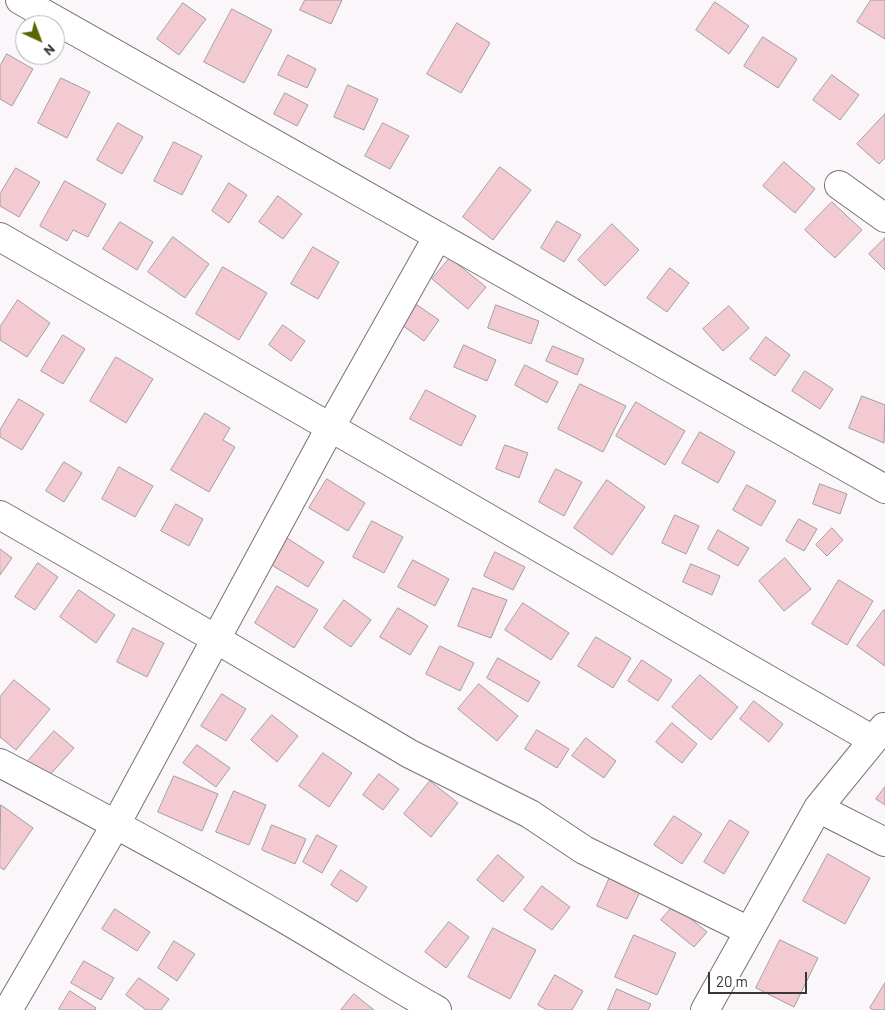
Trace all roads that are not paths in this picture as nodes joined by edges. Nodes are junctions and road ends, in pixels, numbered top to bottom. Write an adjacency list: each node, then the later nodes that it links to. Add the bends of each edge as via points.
1 (20, 0): 4 (street)
2 (839, 185): 3 (street)
3 (885, 218)
4 (438, 236): 6 (street); 7 (street)
5 (0, 238): 6 (street)
6 (330, 428): 9 (street); 10 (street)
7 (885, 489)
8 (0, 515): 9 (street)
9 (216, 639): 13 (street); 15 (street, via 410,754 530,814 584,850)
10 (879, 733): 12 (street)
11 (0, 764): 13 (street)
12 (818, 808): 14 (street); 15 (street)
13 (116, 824): 17 (street); 18 (street)
14 (885, 842)
15 (749, 931): 16 (street)
16 (709, 1009)
17 (8, 1010)
18 (437, 1010)

